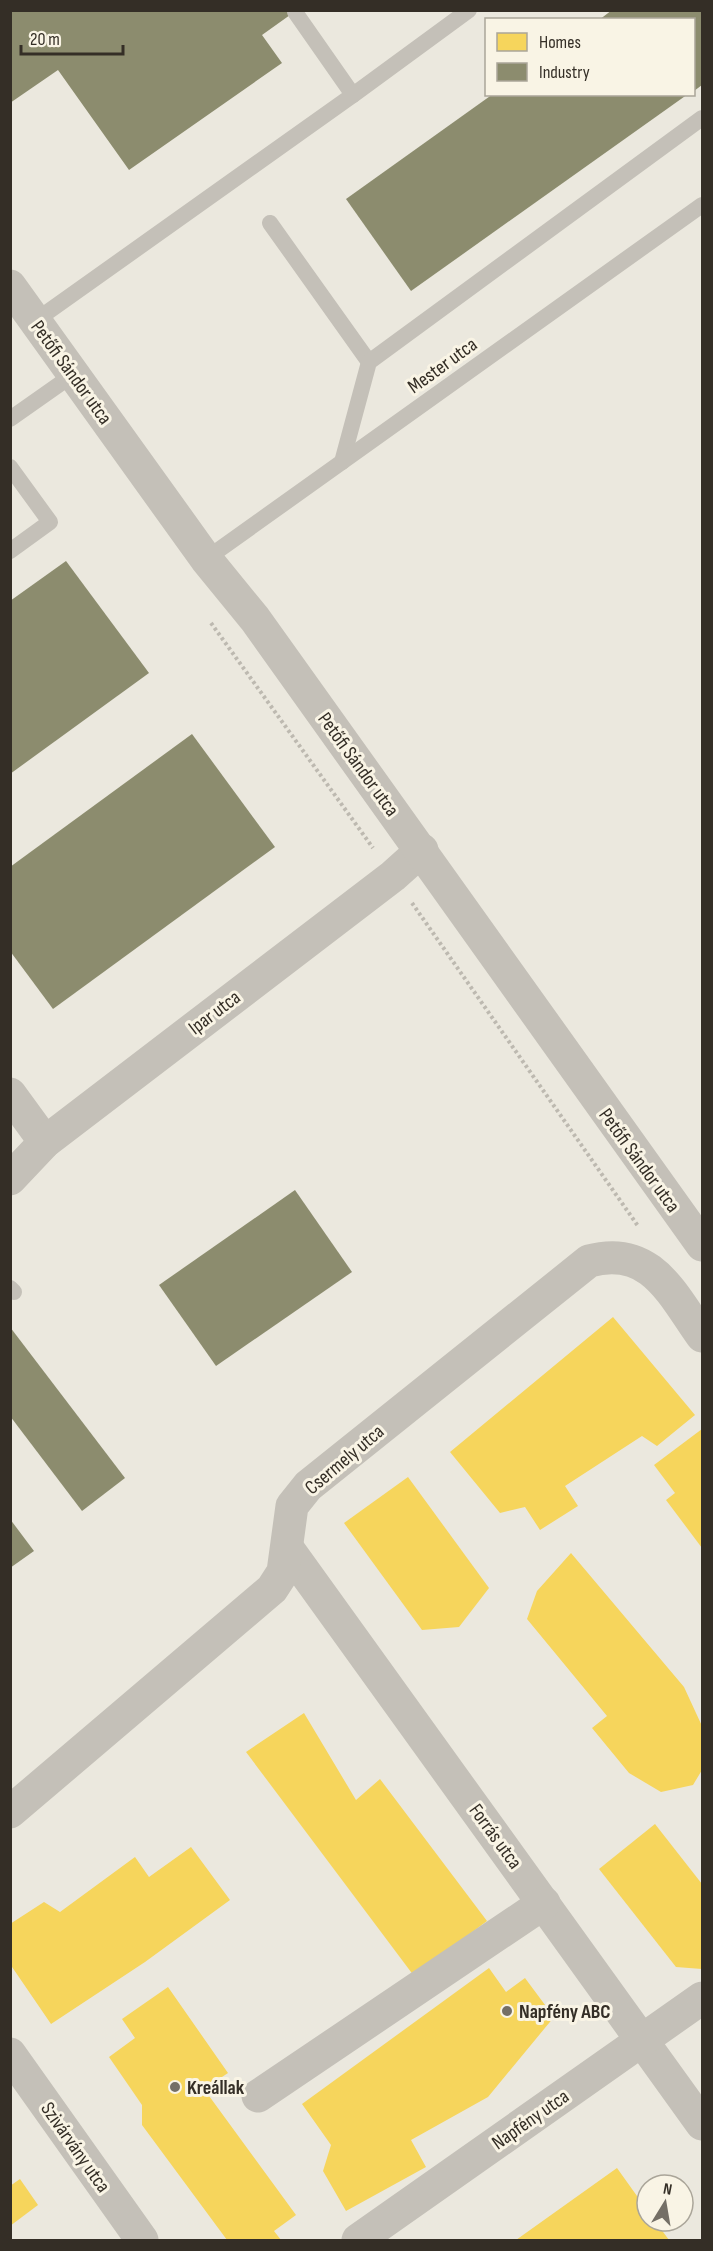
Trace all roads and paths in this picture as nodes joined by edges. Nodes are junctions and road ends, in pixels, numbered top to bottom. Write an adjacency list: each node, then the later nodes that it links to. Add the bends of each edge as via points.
1 (470, 10): 3 (lane)
2 (295, 12): 3 (lane)
3 (353, 95): 8 (lane)
4 (702, 118): 9 (lane)
5 (702, 205): 12 (lane, Mester utca)
6 (270, 223): 9 (lane)
7 (10, 286): 8 (street, Petőfi Sándor utca)
8 (35, 321): 10 (street, Petőfi Sándor utca)
9 (369, 362): 12 (lane)
10 (74, 374): 11 (lane); 15 (street, Petőfi Sándor utca)
11 (10, 419)
12 (342, 462): 15 (lane, Mester utca)
13 (10, 467): 14 (lane, via 50,522)
14 (10, 551)
15 (206, 559): 17 (street, Petőfi Sándor utca, via 255,619)
16 (208, 618): 18 (path)
17 (422, 850): 18 (street, Ipar utca); 23 (street, Petőfi Sándor utca)
18 (393, 876): 20 (street, Ipar utca); 22 (path)
19 (10, 1094): 20 (street)
20 (45, 1142): 21 (street, Ipar utca)
21 (10, 1179)
22 (640, 1230)
23 (702, 1245)
24 (702, 1336): 25 (street, Csermely utca, via 657,1273 622,1257 589,1261 308,1486 292,1506)
25 (288, 1549): 26 (street, Csermely utca, via 283,1572 272,1589); 27 (street, Forrás utca)
26 (10, 1812)
27 (544, 1903): 29 (street, Forrás utca); 31 (street)
28 (702, 1998): 29 (street, Napfény utca)
29 (642, 2040): 32 (street, Forrás utca); 34 (street, Napfény utca)
30 (10, 2054): 33 (street, Szivárvány utca)
31 (258, 2096)
32 (702, 2124)
33 (142, 2241)
34 (358, 2241)

